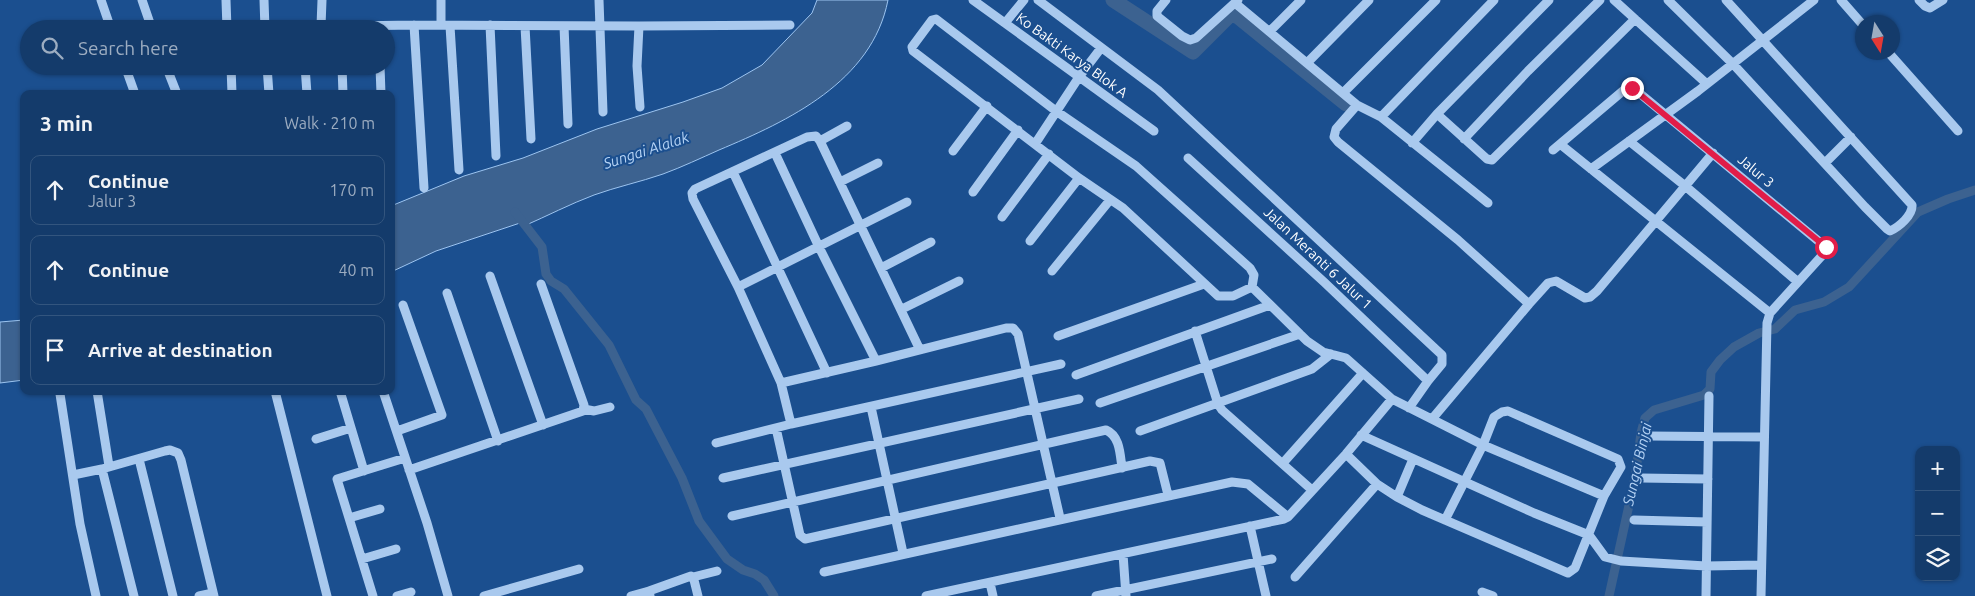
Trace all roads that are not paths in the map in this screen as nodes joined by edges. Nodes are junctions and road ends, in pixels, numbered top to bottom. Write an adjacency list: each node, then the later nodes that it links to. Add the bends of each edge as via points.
1 (101, 0): 28 (street)
2 (142, 0): 29 (street)
3 (226, 0): 30 (street)
4 (264, 0): 31 (street)
5 (322, 0): 32 (street)
6 (442, 0): 35 (street)
7 (599, 0): 41 (street)
8 (973, 0): 33 (street, Ko Bakti Karya Blok A)
9 (1024, 0): 33 (street)
10 (1038, 0): 45 (street)
11 (1166, 0): 25 (street, via 1157,11 1159,19 1190,40)
12 (1301, 0): 43 (street)
13 (1370, 0): 47 (street)
14 (1436, 0): 65 (street)
15 (1493, 0): 73 (street)
16 (1549, 0): 71 (street)
17 (1600, 0): 81 (street)
18 (1614, 0): 27 (street)
19 (1668, 0): 48 (street)
20 (1726, 0): 44 (street)
21 (1814, 0): 44 (street)
22 (1841, 0): 26 (street)
23 (1919, 0): 24 (street, via 1930,8)
24 (1943, 0)
25 (1237, 1): 43 (street)
26 (1855, 16)
27 (1635, 19): 57 (street); 81 (street, via 1492,160 1486,159)
28 (108, 20)
29 (150, 20)
30 (227, 20)
31 (265, 20)
32 (321, 20)
33 (1005, 23): 56 (street, Ko Bakti Karya Blok A)
34 (414, 25): 35 (street); 38 (street); 100 (street)
35 (446, 25): 36 (street); 94 (street)
36 (490, 25): 39 (street); 90 (street)
37 (790, 25): 42 (street)
38 (395, 26)
39 (526, 26): 40 (street); 80 (street)
40 (564, 26): 41 (street); 74 (street)
41 (600, 26): 42 (street); 70 (street)
42 (639, 26): 68 (street)
43 (1270, 31): 47 (street)
44 (1763, 41): 48 (street); 79 (street)
45 (1101, 48): 56 (street); 139 (street, via 1158,90 1428,341 1443,358 1442,364)
46 (1895, 60): 78 (street)
47 (1308, 62): 65 (street)
48 (1733, 64): 57 (street); 93 (street)
49 (128, 75): 58 (street)
50 (169, 75): 59 (street)
51 (231, 75): 60 (street)
52 (268, 75): 61 (street)
53 (306, 75): 62 (street)
54 (342, 75): 63 (street)
55 (380, 75): 64 (street)
56 (1079, 77): 69 (street); 77 (street, Ko Bakti Karya Blok A)
57 (1707, 84): 72 (street)
58 (134, 90)
59 (175, 90)
60 (232, 90)
61 (269, 90)
62 (307, 90)
63 (343, 90)
64 (381, 90)
65 (1344, 92): 66 (street)
66 (1357, 105): 73 (street); 122 (street, via 1334,134 1338,142 1458,240)
67 (987, 106): 69 (street, via 913,50 933,19); 76 (street); 86 (street)
68 (640, 107)
69 (1056, 111): 85 (street); 120 (street, via 1136,166 1176,200 1250,268 1254,274)
70 (603, 112)
71 (1437, 114): 81 (street); 84 (street)
72 (1665, 116): 83 (street); 88 (street, Jalur 3); 95 (street, Jalur 3, via 1636,90 1624,90 1557,147)
73 (1381, 117): 84 (street)
74 (568, 124)
75 (847, 126): 82 (street)
76 (1018, 130): 85 (street); 101 (street)
77 (1154, 131)
78 (1958, 131)
79 (1851, 137): 93 (street); 93 (street, via 1912,205 1911,213 1890,231)
80 (531, 139)
81 (1464, 139)
82 (820, 141): 87 (street, via 816,136 808,137); 98 (street)
83 (1629, 141): 95 (street); 99 (street)
84 (1412, 143): 104 (street)
85 (1035, 144): 89 (street)
86 (953, 151)
87 (775, 153): 96 (street); 110 (street)
88 (1713, 153): 99 (street); 116 (street, Jalur 3, via 1828,249)
89 (1049, 154): 97 (street); 105 (street)
90 (496, 156)
91 (1188, 158): 139 (street, Jalan Meranti 6 Jalur 1)
92 (878, 163): 98 (street)
93 (1825, 163)
94 (459, 170)
95 (1591, 170): 106 (street)
96 (733, 172): 111 (street); 119 (street, via 695,189 692,195)
97 (1079, 178): 102 (street); 108 (street)
98 (840, 182): 107 (street)
99 (1684, 185): 106 (street); 116 (street)
100 (424, 188)
101 (973, 192)
102 (1110, 200): 113 (street); 118 (street, via 1123,208)
103 (907, 202): 107 (street)
104 (1488, 203)
105 (1002, 217)
106 (1656, 222): 122 (street, via 1590,297 1580,296 1556,281 1548,283); 126 (street)
107 (861, 226): 110 (street); 112 (street)
108 (1030, 241)
109 (932, 242): 112 (street)
110 (819, 247): 111 (street); 132 (street)
111 (778, 268): 119 (street); 136 (street)
112 (882, 268): 125 (street)
113 (1052, 271)
114 (490, 276): 158 (street)
115 (959, 281): 125 (street)
116 (1798, 282): 126 (street)
117 (541, 284): 154 (street)
118 (1204, 284): 120 (street, via 1222,297 1233,296); 129 (street)
119 (738, 287): 140 (street)
120 (1252, 287): 124 (street)
121 (446, 292): 168 (street)
122 (1529, 304): 156 (street)
123 (403, 305): 161 (street, via 442,415)
124 (1270, 305): 127 (street); 128 (street)
125 (902, 309): 130 (street)
126 (1770, 313): 166 (street, via 1766,335)
127 (1195, 332): 134 (street); 138 (street)
128 (1300, 334): 131 (street, via 1318,350); 134 (street)
129 (1058, 336)
130 (920, 350): 132 (street); 135 (street, via 1013,328 1018,334)
131 (1332, 354): 137 (street, via 1346,358); 150 (street, via 1312,369)
132 (876, 361): 136 (street)
133 (1062, 364): 135 (street)
134 (1206, 368): 149 (street); 150 (street)
135 (1026, 372): 152 (street); 155 (street)
136 (827, 373): 140 (street)
137 (1362, 373): 148 (street); 177 (street)
138 (1076, 375)
139 (1428, 380): 153 (street)
140 (781, 383): 157 (street)
141 (60, 395): 183 (street)
142 (97, 395): 179 (street)
143 (276, 395): 230 (street)
144 (341, 395): 159 (street)
145 (384, 395): 161 (street)
146 (1709, 396): 165 (street)
147 (1079, 399): 155 (street)
148 (1392, 399): 153 (street); 163 (street)
149 (1100, 403)
150 (1218, 404): 162 (street); 177 (street)
151 (610, 406): 154 (street, via 594,411)
152 (870, 407): 157 (street); 170 (street)
153 (1410, 408): 156 (street)
154 (584, 409): 158 (street)
155 (1035, 409): 170 (street); 171 (street)
156 (1432, 419): 172 (street)
157 (792, 424): 160 (street)
158 (543, 425): 168 (street)
159 (351, 428): 167 (street); 182 (street)
160 (776, 428): 169 (street); 178 (street)
161 (397, 431): 174 (street)
162 (1140, 431)
163 (1361, 435): 173 (street); 176 (street)
164 (1648, 436): 165 (street)
165 (1709, 437): 166 (street); 186 (street)
166 (1764, 437): 213 (street)
167 (316, 439)
168 (498, 441): 181 (street)
169 (716, 443)
170 (879, 444): 178 (street); 187 (street)
171 (1043, 444): 180 (street, via 1106,430 1117,440); 187 (street); 189 (street)
172 (1483, 445): 188 (street); 193 (street); 193 (street, via 1494,417 1508,411 1620,460 1621,467)
173 (1346, 454): 190 (street); 191 (street)
174 (405, 458): 181 (street); 182 (street)
175 (139, 459): 179 (street); 225 (street, via 170,450 178,453); 228 (street)
176 (1413, 459): 188 (street); 194 (street)
177 (1283, 463): 191 (street)
178 (783, 465): 184 (street); 195 (street)
179 (106, 468): 183 (street); 227 (street)
180 (1122, 468): 189 (street); 192 (street, via 1150,460 1160,463)
181 (409, 470): 233 (street)
182 (364, 471): 199 (street, via 337,479)
183 (73, 475): 226 (street)
184 (724, 478)
185 (1641, 478): 186 (street)
186 (1708, 479): 204 (street)
187 (888, 481): 195 (street); 200 (street)
188 (1465, 481): 202 (street); 206 (street)
189 (1052, 483): 200 (street); 201 (street)
190 (1377, 484): 194 (street); 218 (street)
191 (1312, 490): 198 (street)
192 (1168, 495): 198 (street, via 1244,482); 201 (street)
193 (1604, 496): 206 (street)
194 (1397, 497): 202 (street)
195 (792, 502): 197 (street); 200 (street, via 800,535 805,539)
196 (380, 508): 199 (street)
197 (732, 516)
198 (1288, 517): 205 (street)
199 (349, 518): 210 (street)
200 (895, 518): 208 (street)
201 (1060, 518): 208 (street)
202 (1445, 520): 206 (street, via 1568,573 1575,568)
203 (1634, 520): 204 (street)
204 (1706, 522): 214 (street)
205 (1250, 526): 209 (street); 212 (street)
206 (1589, 535): 214 (street, via 1605,557 1621,561)
207 (396, 549): 210 (street)
208 (903, 553): 217 (street)
209 (1123, 554): 220 (street); 224 (street)
210 (362, 559): 231 (street)
211 (1272, 559): 212 (street)
212 (1258, 562): 224 (street); 240 (street)
213 (1761, 565): 214 (street); 243 (street)
214 (1706, 566): 242 (street)
215 (579, 569): 234 (street)
216 (717, 571): 219 (street)
217 (824, 572)
218 (1295, 576)
219 (693, 577): 223 (street); 236 (street)
220 (990, 583): 237 (street); 238 (street)
221 (411, 592): 232 (street)
222 (1482, 592): 241 (street)
223 (650, 593): 235 (street)
224 (1126, 593): 239 (street)
225 (214, 594): 229 (street)
226 (96, 596)
227 (134, 596)
228 (173, 596)
229 (199, 596)
230 (327, 596)
231 (373, 596)
232 (397, 596)
233 (448, 596)
234 (484, 596)
235 (631, 596)
236 (698, 596)
237 (926, 596)
238 (993, 596)
239 (1096, 596)
240 (1266, 596)
241 (1493, 596)
242 (1706, 596)
243 (1761, 596)

